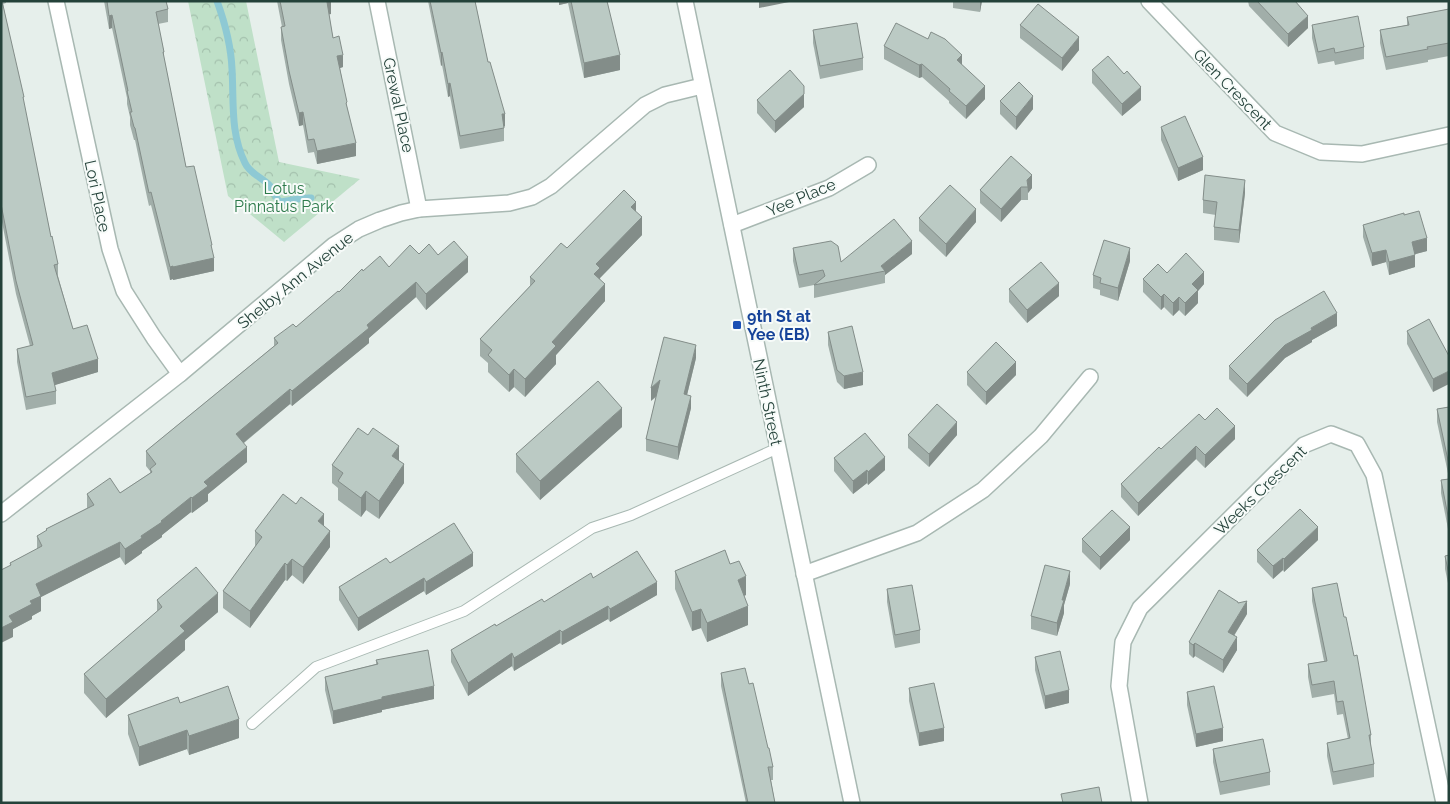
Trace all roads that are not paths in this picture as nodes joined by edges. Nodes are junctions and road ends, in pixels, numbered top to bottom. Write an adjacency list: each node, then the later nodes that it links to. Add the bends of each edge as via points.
1 (56, 1): 10 (street, Lori Place, via 110,249 121,283)
2 (377, 1): 8 (street, Grewal Place)
3 (685, 1): 5 (street, Ninth Street)
4 (1149, 1): 6 (street, Glen Crescent, via 1275,133 1321,152 1362,154)
5 (702, 86): 8 (street, Shelby Ann Avenue, via 645,105 551,186 532,197 509,203); 9 (street, Ninth Street)
6 (1449, 134)
7 (868, 165): 9 (street, Yee Place, via 829,188)
8 (420, 209): 10 (street, Shelby Ann Avenue, via 373,223 334,245)
9 (732, 225): 12 (street, Ninth Street)
10 (180, 374): 13 (street, Shelby Ann Avenue)
11 (1090, 377): 14 (street, via 1041,436 983,490 917,533)
12 (778, 448): 14 (street, Ninth Street); 15 (lane, via 631,515 592,528 464,611 316,667)
13 (1, 514)
14 (804, 574): 16 (street, Ninth Street)
15 (252, 724)
16 (852, 803)
17 (1140, 803): 18 (street, Weeks Crescent, via 1118,686 1123,642 1140,608 1304,445 1331,434 1357,444 1374,475)
18 (1444, 803)

